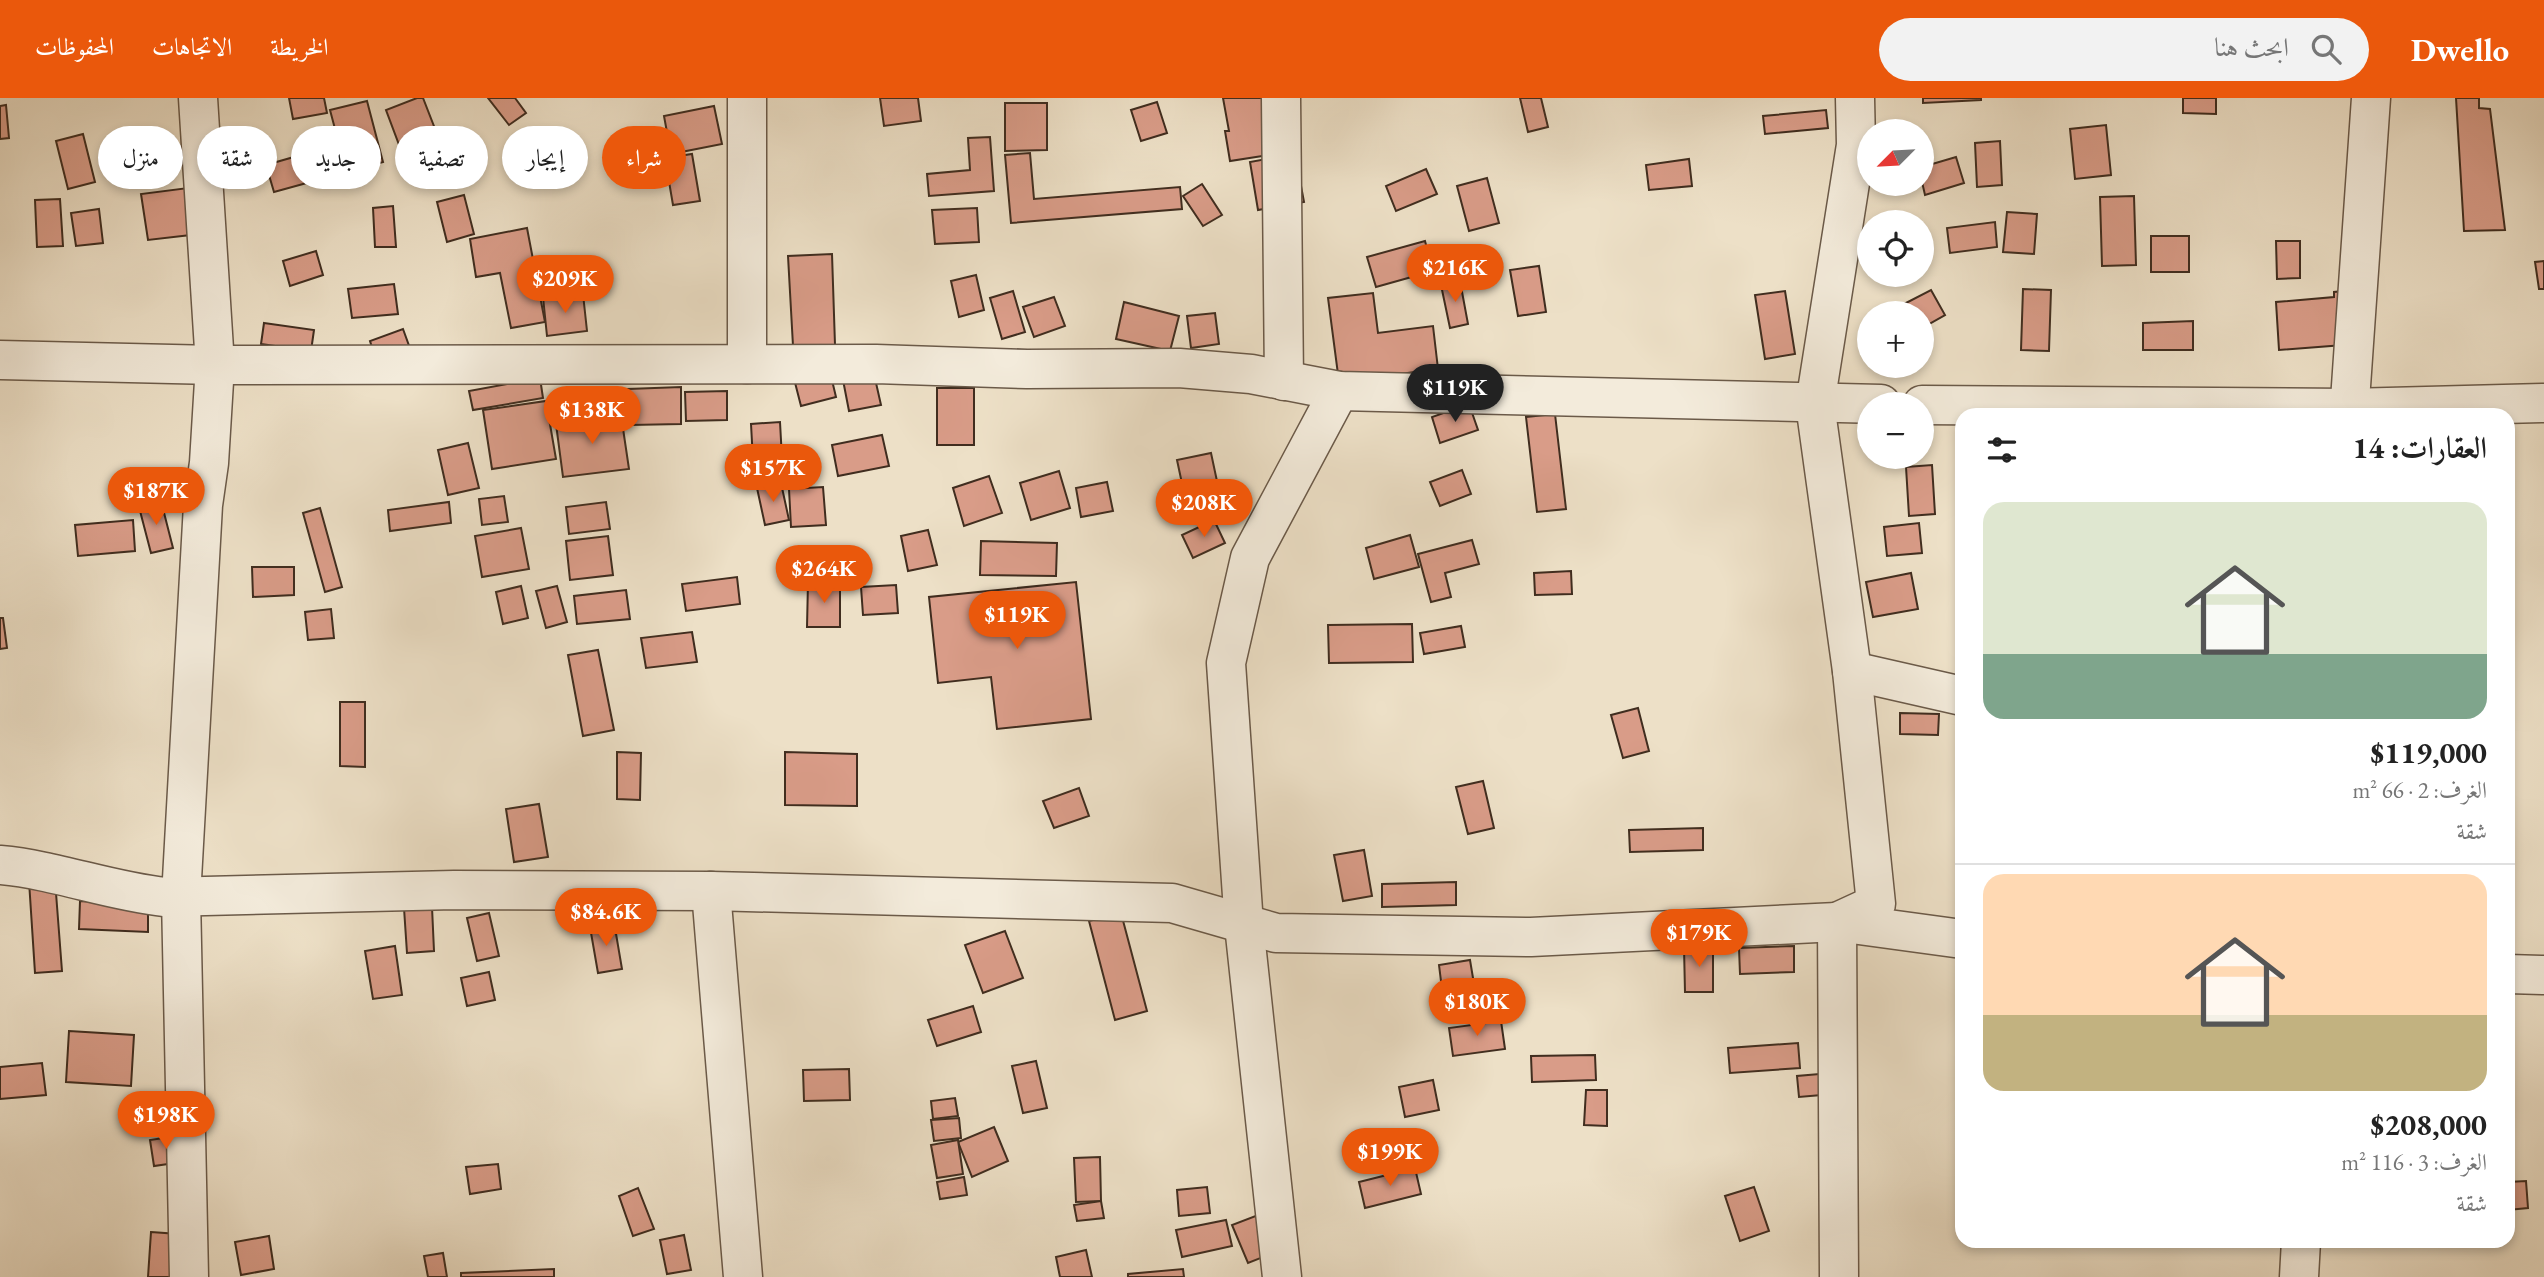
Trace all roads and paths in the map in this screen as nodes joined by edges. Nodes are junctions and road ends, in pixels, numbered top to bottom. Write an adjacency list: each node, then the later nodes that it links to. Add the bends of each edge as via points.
1 (198, 98): 8 (street)
2 (747, 98): 7 (street)
3 (1280, 98): 9 (street)
4 (1855, 98): 12 (street, via 1856,145)
5 (2371, 98): 16 (street)
6 (0, 360): 8 (street)
7 (747, 364): 8 (street); 9 (street, via 1179,368)
8 (215, 365): 22 (street)
9 (1284, 381): 10 (street)
10 (1339, 391): 12 (street); 24 (street, via 1250,558 1226,663)
11 (2544, 403): 17 (street)
12 (1815, 404): 13 (street); 18 (street)
13 (1857, 404)
14 (1934, 405): 15 (street)
15 (2136, 408)
16 (2349, 408)
17 (2422, 408)
18 (1852, 671): 19 (street); 23 (street, via 1876,904)
19 (1955, 694)
20 (0, 865): 22 (street, via 140,894)
21 (711, 891): 22 (street, via 454,890); 24 (street, via 1172,903); 30 (street)
22 (181, 897): 29 (street)
23 (1837, 922): 24 (street, via 1531,937 1276,933); 25 (street); 32 (street)
24 (1244, 925): 31 (street)
25 (1955, 938)
26 (2515, 974): 27 (street)
27 (2544, 975)
28 (2301, 1248): 33 (street)
29 (189, 1277)
30 (743, 1277)
31 (1282, 1277)
32 (1839, 1277)
33 (2299, 1277)

